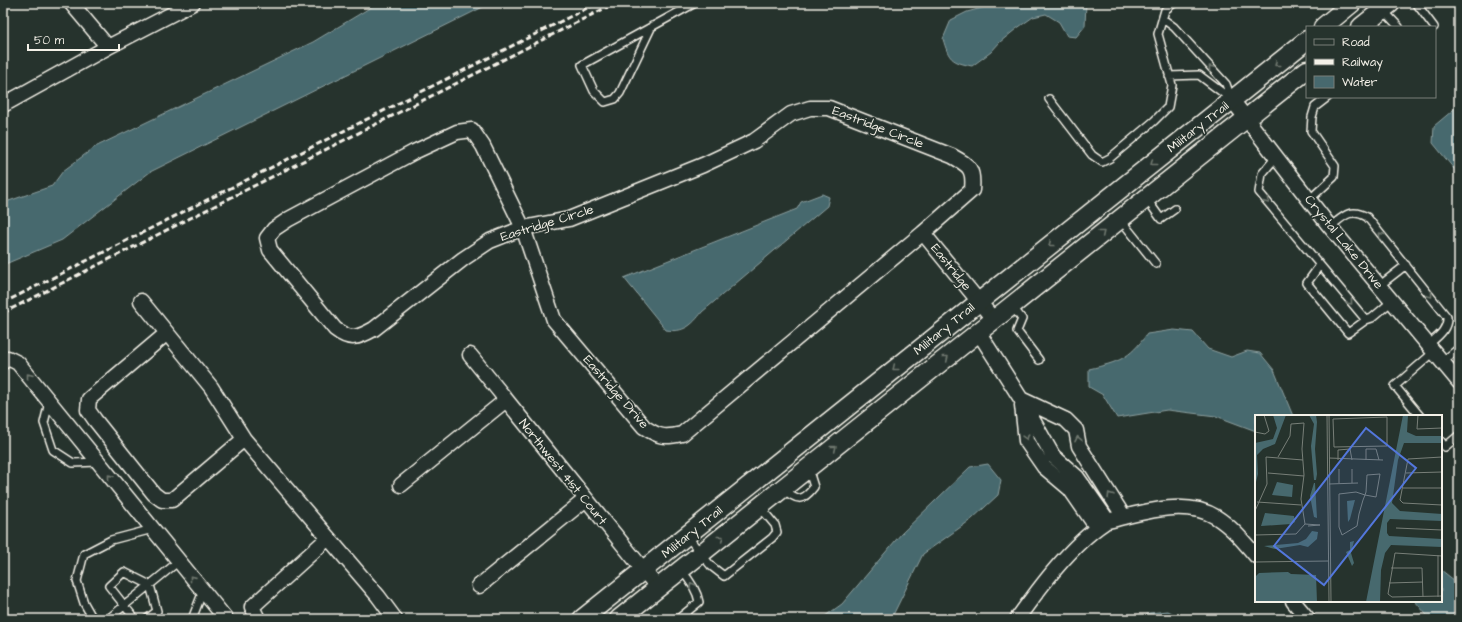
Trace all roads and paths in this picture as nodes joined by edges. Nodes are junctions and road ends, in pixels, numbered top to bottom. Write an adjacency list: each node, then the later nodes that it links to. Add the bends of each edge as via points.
1 (72, 3): 15 (street)
2 (193, 3): 15 (street)
3 (694, 3): 9 (lane)
4 (1174, 3): 8 (lane, via 1165,10)
5 (1352, 3): 10 (street)
6 (1416, 3): 13 (lane)
7 (1387, 6): 11 (street); 12 (lane)
8 (1163, 19): 17 (lane, via 1158,34); 20 (lane, one-way to 8, via 1226,84)
9 (652, 26): 9 (lane, via 620,93 615,99 605,102 594,91 582,65)
10 (1324, 26)
11 (1362, 26)
12 (1398, 26)
13 (1433, 26)
14 (1306, 41): 20 (street, Military Trail, one-way to 20)
15 (108, 47): 21 (street)
16 (1306, 71): 22 (street, Military Trail)
17 (1169, 76): 19 (lane, via 1172,85 1168,107 1154,122 1102,162 1092,155); 20 (lane, via 1199,75)
18 (1327, 98): 26 (lane, via 1315,107 1311,131 1335,166 1334,177)
19 (1049, 99)
20 (1232, 100): 22 (street, Crystal Lake Drive); 38 (street, Military Trail, one-way to 38)
21 (3, 104)
22 (1246, 118): 24 (street, Crystal Lake Drive); 25 (street, Military Trail)
23 (472, 130): 30 (street, Eastridge Drive, via 484,146); 30 (street, Eastridge Circle, via 457,132 421,149 289,219 274,229 268,238 270,250 335,329 345,337 360,336 374,329 463,258 490,241)
24 (1276, 157): 26 (street, Crystal Lake Drive); 33 (lane, one-way to 33, via 1262,174 1259,192)
25 (1146, 198): 27 (lane, via 1161,219); 28 (street, Military Trail)
26 (1309, 200): 29 (street, Crystal Lake Drive)
27 (1175, 209)
28 (1119, 219): 32 (lane); 39 (street, Military Trail, one-way to 28)
29 (1330, 227): 34 (lane, one-way to 29, via 1366,216 1359,212 1348,214); 35 (street, Crystal Lake Drive)
30 (523, 228): 31 (street, Eastridge Circle, via 569,219 703,166 754,141 791,114 810,108 830,108 967,164 973,175 972,190); 31 (street, Eastridge Drive, via 554,320 644,427 656,435 669,437 682,434)
31 (923, 232): 38 (street, Eastridge)
32 (1156, 264)
33 (1320, 265): 41 (lane, one-way to 41); 41 (lane, via 1307,283 1348,333)
34 (1406, 265): 35 (lane); 45 (lane, one-way to 45, via 1447,317 1448,324)
35 (1379, 286): 37 (street, Crystal Lake Drive)
36 (141, 301): 42 (street)
37 (1392, 301): 41 (lane); 45 (street, Crystal Lake Drive)
38 (979, 302): 40 (street, Eastridge); 64 (street, Military Trail, one-way to 64)
39 (1012, 306): 40 (street, Military Trail); 47 (lane, via 1022,319 1017,331)
40 (994, 320): 43 (street, Military Trail)
41 (1366, 320)
42 (167, 332): 55 (street, via 211,387); 55 (street, via 89,399 88,410 95,420 154,494 162,500 172,500)
43 (979, 333): 50 (street); 60 (street, Military Trail, one-way to 43)
44 (1459, 348): 45 (lane)
45 (1435, 353): 49 (street, Crystal Lake Drive); 53 (lane, via 1395,386)
46 (470, 355): 51 (street, Northwest 41st Court)
47 (1038, 360)
48 (3, 362): 52 (street, one-way to 48, via 18,363 8,358)
49 (1459, 382)
50 (1021, 399): 61 (street, one-way to 50, via 1079,446 1076,430 1066,420); 62 (street, via 1053,456 1077,477)
51 (506, 400): 58 (street); 59 (street, Northwest 41st Court)
52 (49, 401): 57 (street); 57 (lane, via 44,424 53,450 73,463)
53 (1419, 415)
54 (1459, 435): 56 (lane, via 1446,446)
55 (244, 439): 65 (street)
56 (1442, 442)
57 (98, 462): 63 (street, one-way to 57)
58 (401, 485)
59 (586, 499): 69 (street, Northwest 41st Court); 72 (street)
60 (760, 506): 66 (street, Military Trail, one-way to 60); 66 (lane, via 778,532 772,538 724,576)
61 (1124, 517): 62 (street); 67 (street, via 1152,511 1193,509 1216,517 1234,531)
62 (1102, 524): 88 (street, via 1041,586)
63 (153, 529): 68 (street); 77 (lane, via 111,540 84,554 76,581)
64 (687, 535): 66 (lane); 69 (street, Military Trail)
65 (328, 538): 83 (street, via 252,607); 84 (street)
66 (701, 554): 70 (street, Military Trail)
67 (1255, 555)
68 (179, 561): 71 (lane); 74 (street, one-way to 68)
69 (644, 570): 73 (street, Northwest 41st Court); 85 (street, Military Trail)
70 (681, 570): 73 (street, Military Trail); 87 (lane, one-way to 70, via 699,602 689,580)
71 (150, 585): 76 (lane); 76 (lane, via 124,572 109,586); 80 (lane, via 157,612)
72 (479, 586)
73 (658, 588): 86 (street, Military Trail)
74 (203, 592): 81 (lane); 82 (street)
75 (1294, 602): 89 (street)
76 (124, 605): 78 (lane); 79 (lane)
77 (93, 619)
78 (108, 619)
79 (135, 619)
80 (147, 619)
81 (192, 619)
82 (226, 619)
83 (258, 619)
84 (395, 619)
85 (582, 619)
86 (619, 619)
87 (678, 619)
88 (1017, 619)
89 (1308, 619)

